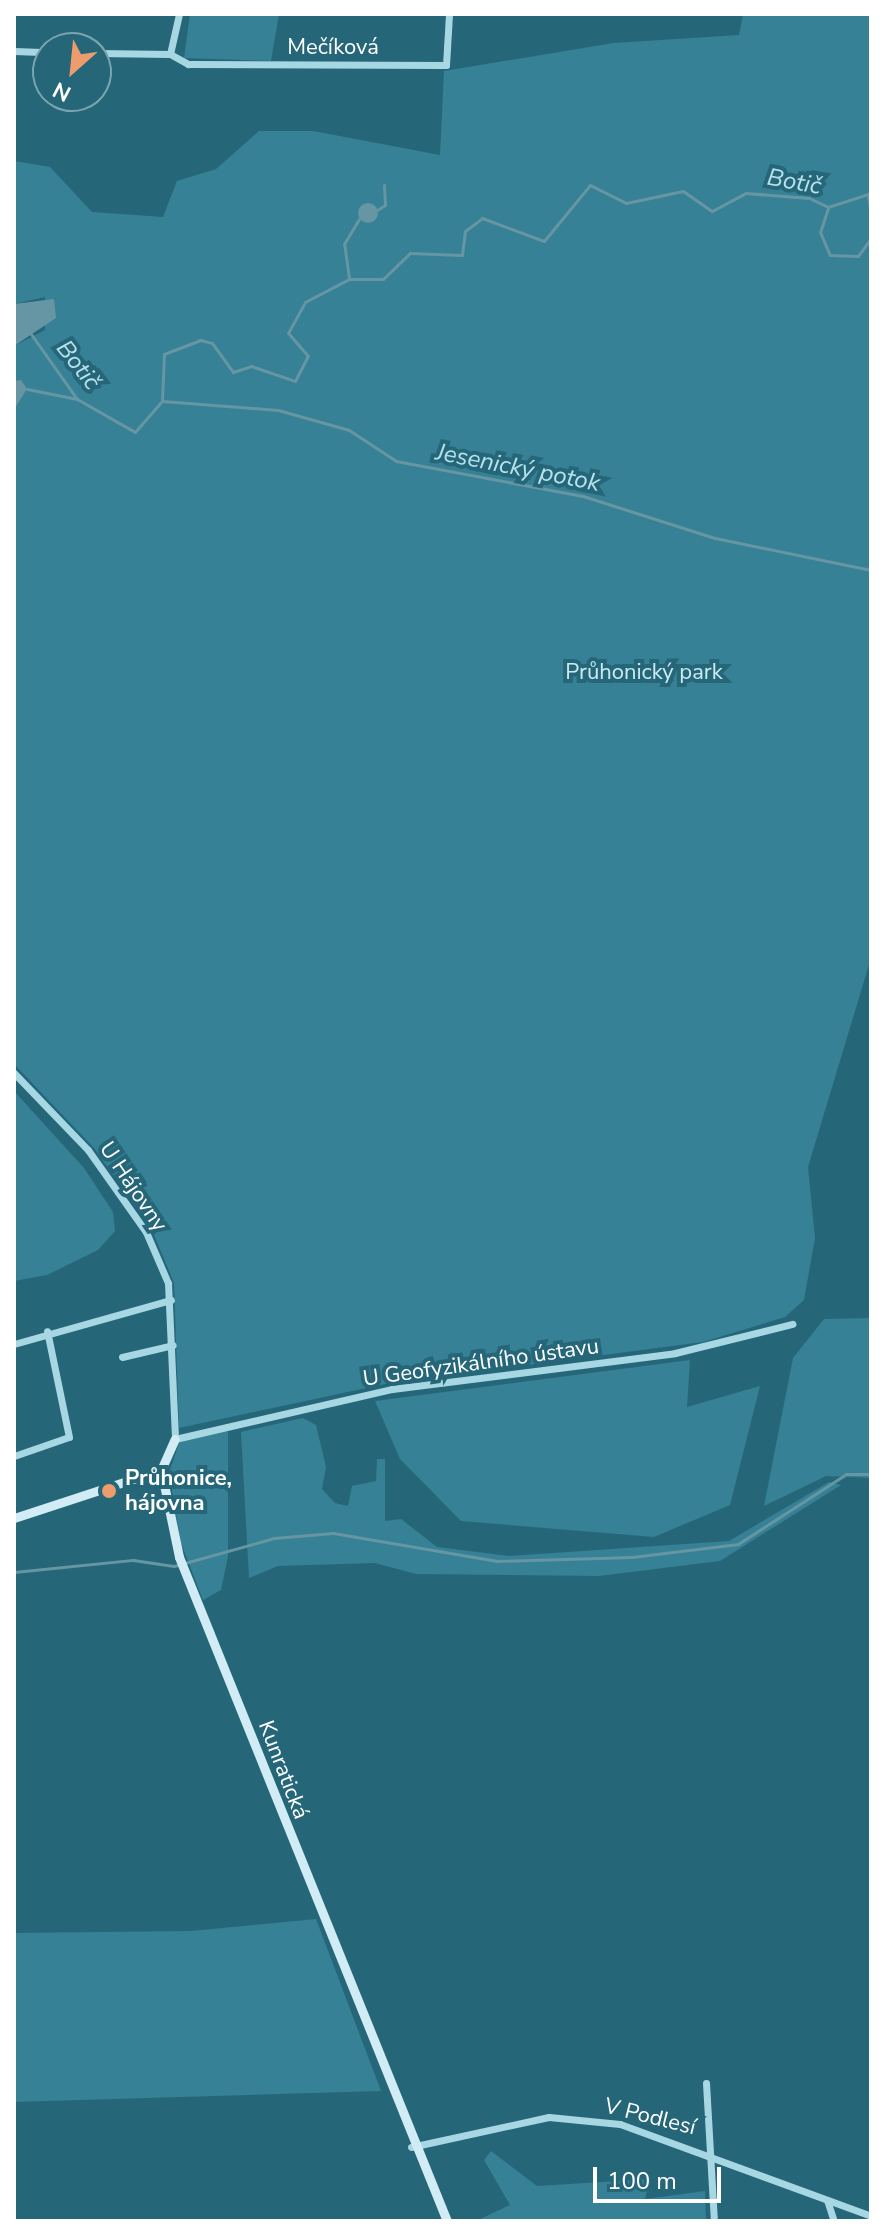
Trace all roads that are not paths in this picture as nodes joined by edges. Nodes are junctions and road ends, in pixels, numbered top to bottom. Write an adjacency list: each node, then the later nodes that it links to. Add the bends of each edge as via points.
1 (179, 14): 4 (street)
2 (449, 14): 4 (street, Mečíková, via 446,65 188,64)
3 (112, 53): 4 (street, Mečíková)
4 (170, 54)
5 (14, 1073): 6 (street, U Hájovny, via 88,1150 146,1232)
6 (171, 1300): 8 (street); 10 (street, U Hájovny)
7 (792, 1324): 12 (street, U Geofyzikálního ústavu, via 675,1353 392,1389)
8 (47, 1331): 9 (street); 13 (street, via 69,1437)
9 (14, 1344)
10 (173, 1345): 11 (street); 12 (street, U Hájovny)
11 (122, 1357)
12 (175, 1439): 14 (street, U Hájovny)
13 (14, 1456)
14 (161, 1470): 15 (street); 17 (street, Kunratická, via 179,1557)
15 (14, 1518)
16 (706, 2083): 18 (street)
17 (411, 2147): 18 (street, V Podlesí, via 549,2117 620,2124); 21 (street, Kunratická)
18 (711, 2153): 19 (street, V Podlesí); 22 (street)
19 (827, 2200): 20 (street, V Podlesí); 23 (street)
20 (869, 2215): 24 (street)
21 (447, 2221)
22 (714, 2221)
23 (834, 2221)
24 (857, 2221)

